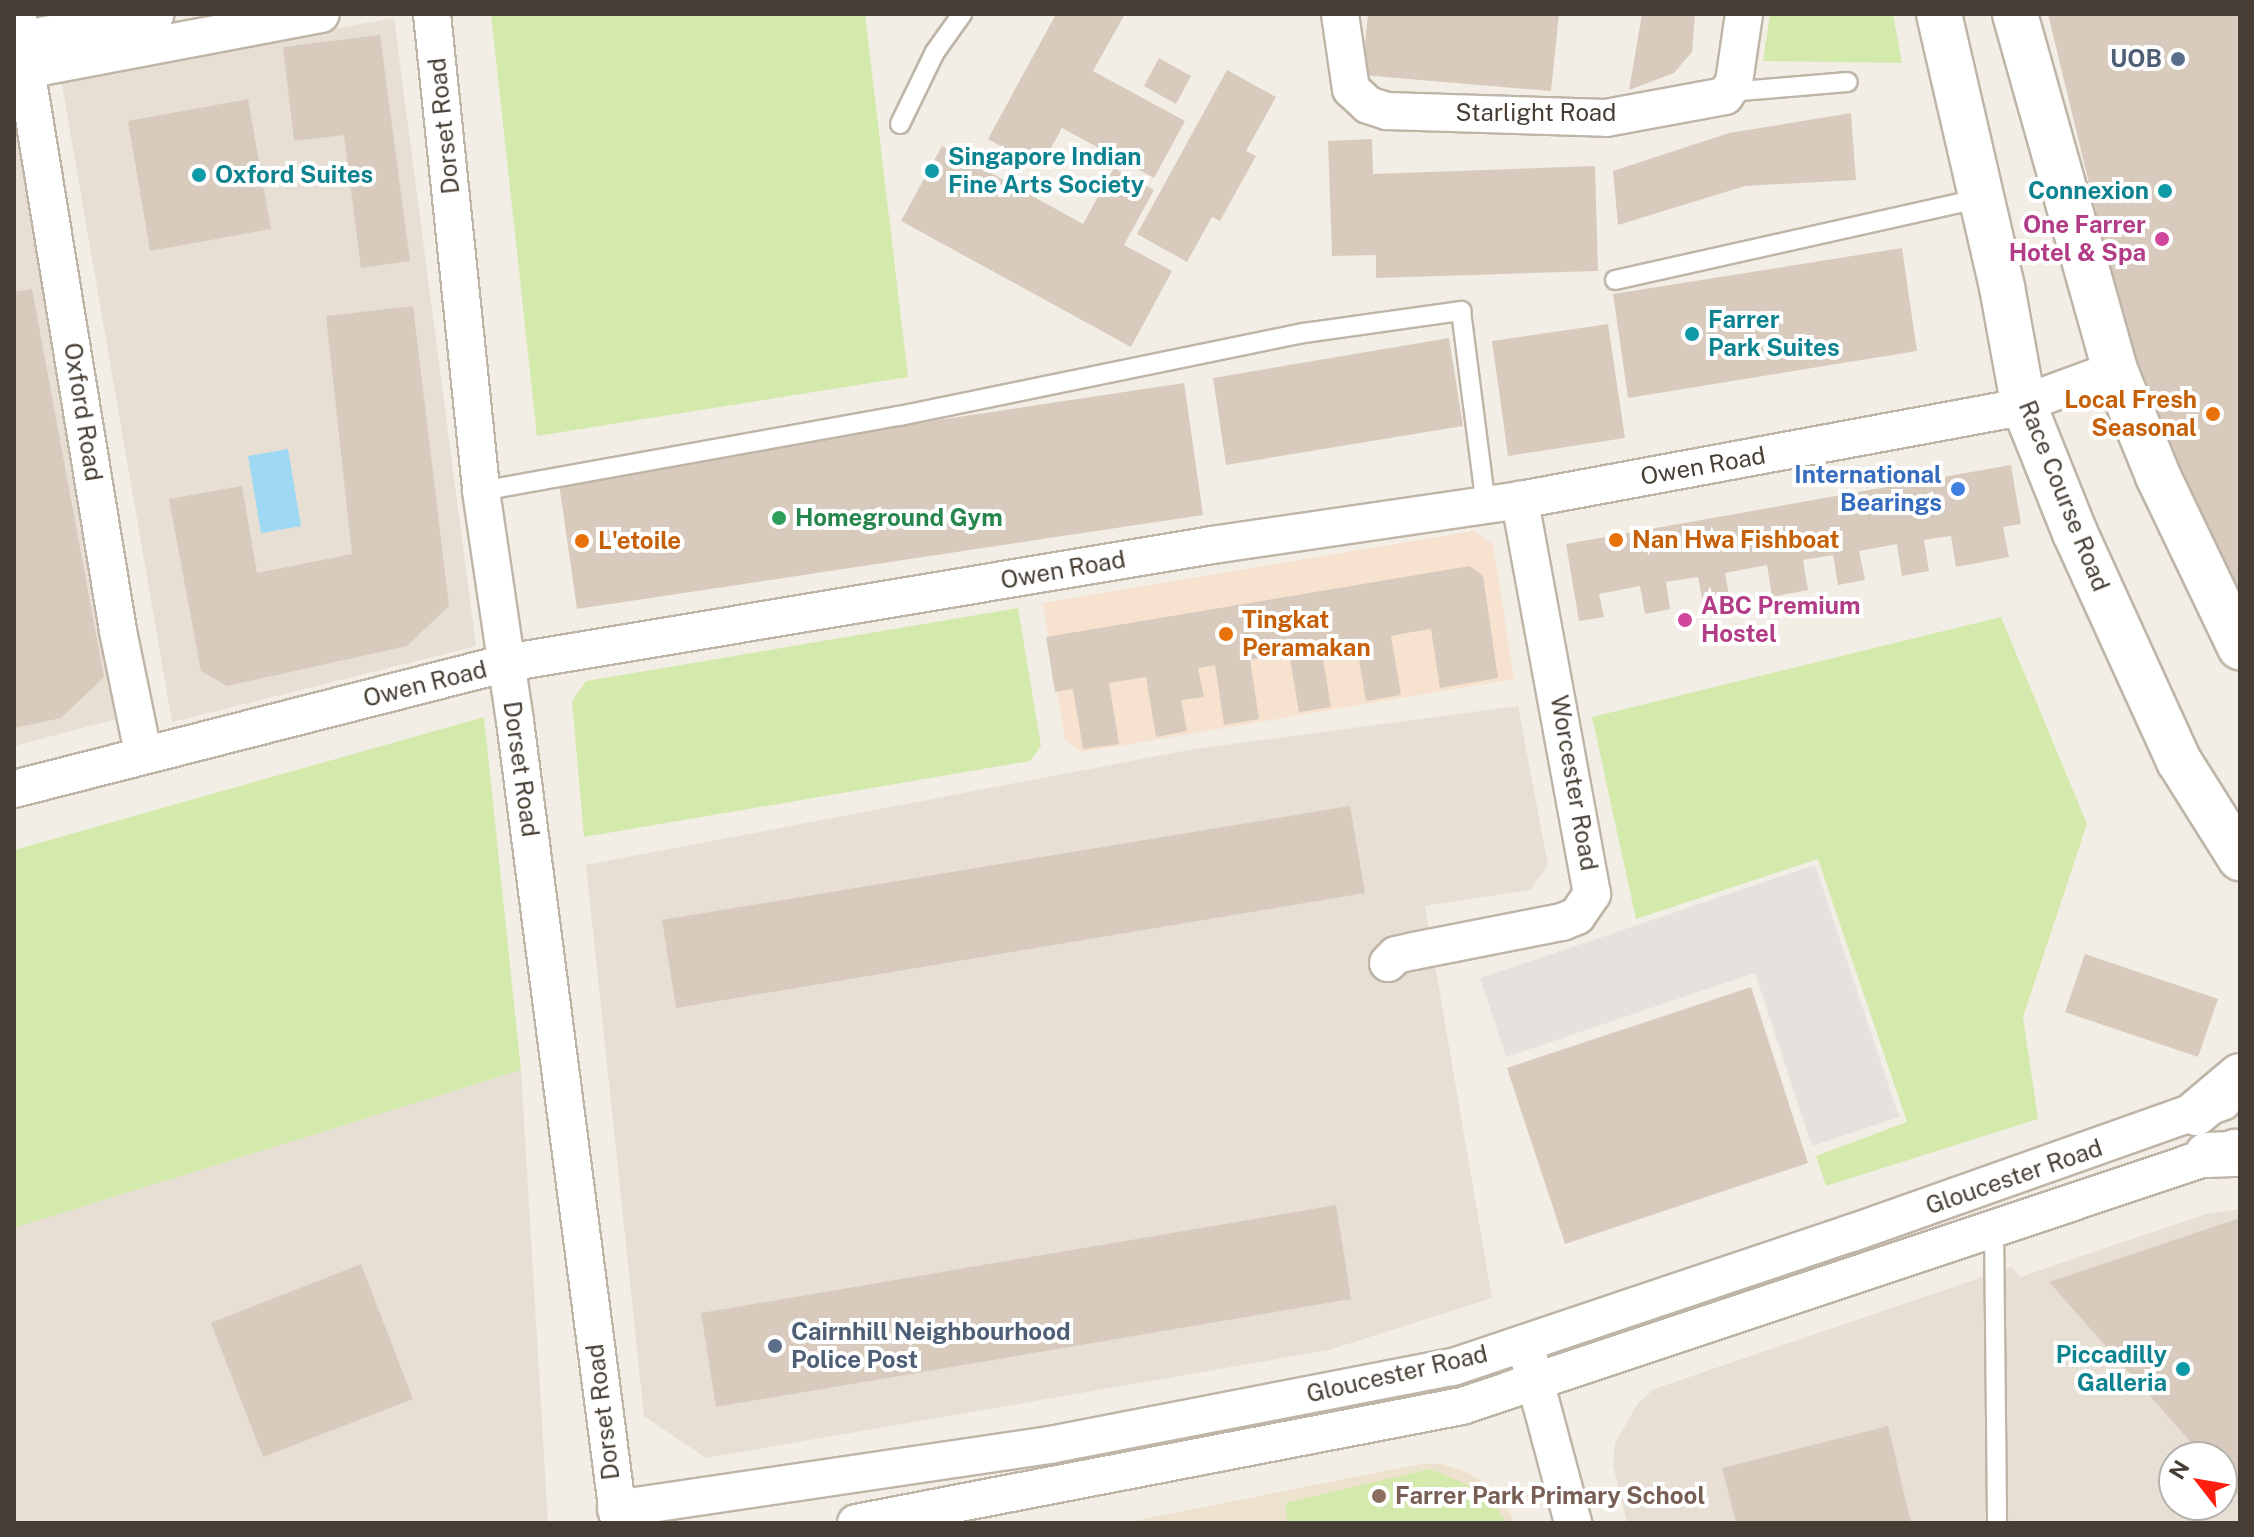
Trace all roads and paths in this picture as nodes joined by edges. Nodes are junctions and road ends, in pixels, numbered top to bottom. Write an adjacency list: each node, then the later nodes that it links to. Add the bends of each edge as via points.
1 (156, 14): 9 (street)
2 (321, 14): 9 (street)
3 (432, 14): 17 (street, Dorset Road)
4 (962, 14): 12 (lane, via 935,52)
5 (1340, 14): 11 (street, Starlight Road, via 1351,89 1357,98 1387,111 1606,118)
6 (1744, 14): 11 (street)
7 (1939, 14): 13 (street, Race Course Road)
8 (2015, 14): 15 (street)
9 (21, 41): 21 (street, Oxford Road, via 118,631)
10 (1848, 82): 11 (lane, Starlight Road)
11 (1729, 92)
12 (900, 124)
13 (1981, 198): 14 (lane); 16 (street, Race Course Road)
14 (1615, 280)
15 (2115, 370): 16 (street, Owen Road); 19 (street, via 2158,476)
16 (2023, 403): 18 (street, Owen Road); 23 (street, Race Course Road, via 2075,533 2179,761)
17 (481, 491): 18 (lane, via 899,416 1304,333 1461,311); 20 (street, Dorset Road)
18 (1503, 502): 20 (street, Owen Road); 24 (street, Worcester Road, via 1564,726 1592,894 1577,916 1562,922 1396,955)
19 (2240, 647)
20 (507, 663): 21 (street, Owen Road); 32 (street, Dorset Road)
21 (143, 753): 22 (street, Owen Road)
22 (14, 789)
23 (2240, 858)
24 (1388, 963)
25 (2240, 1076): 27 (street)
26 (2240, 1093): 27 (street, Gloucester Road)
27 (2196, 1113): 30 (street, Gloucester Road)
28 (2229, 1152): 29 (street, Gloucester Road)
29 (1994, 1227): 31 (street, Gloucester Road); 35 (lane)
30 (1526, 1342): 31 (street); 32 (street, Gloucester Road, via 1453,1367 1050,1445)
31 (1535, 1384): 33 (street, Gloucester Road, via 1462,1406); 34 (street)
32 (618, 1516)
33 (856, 1523)
34 (1573, 1523)
35 (1997, 1523)

